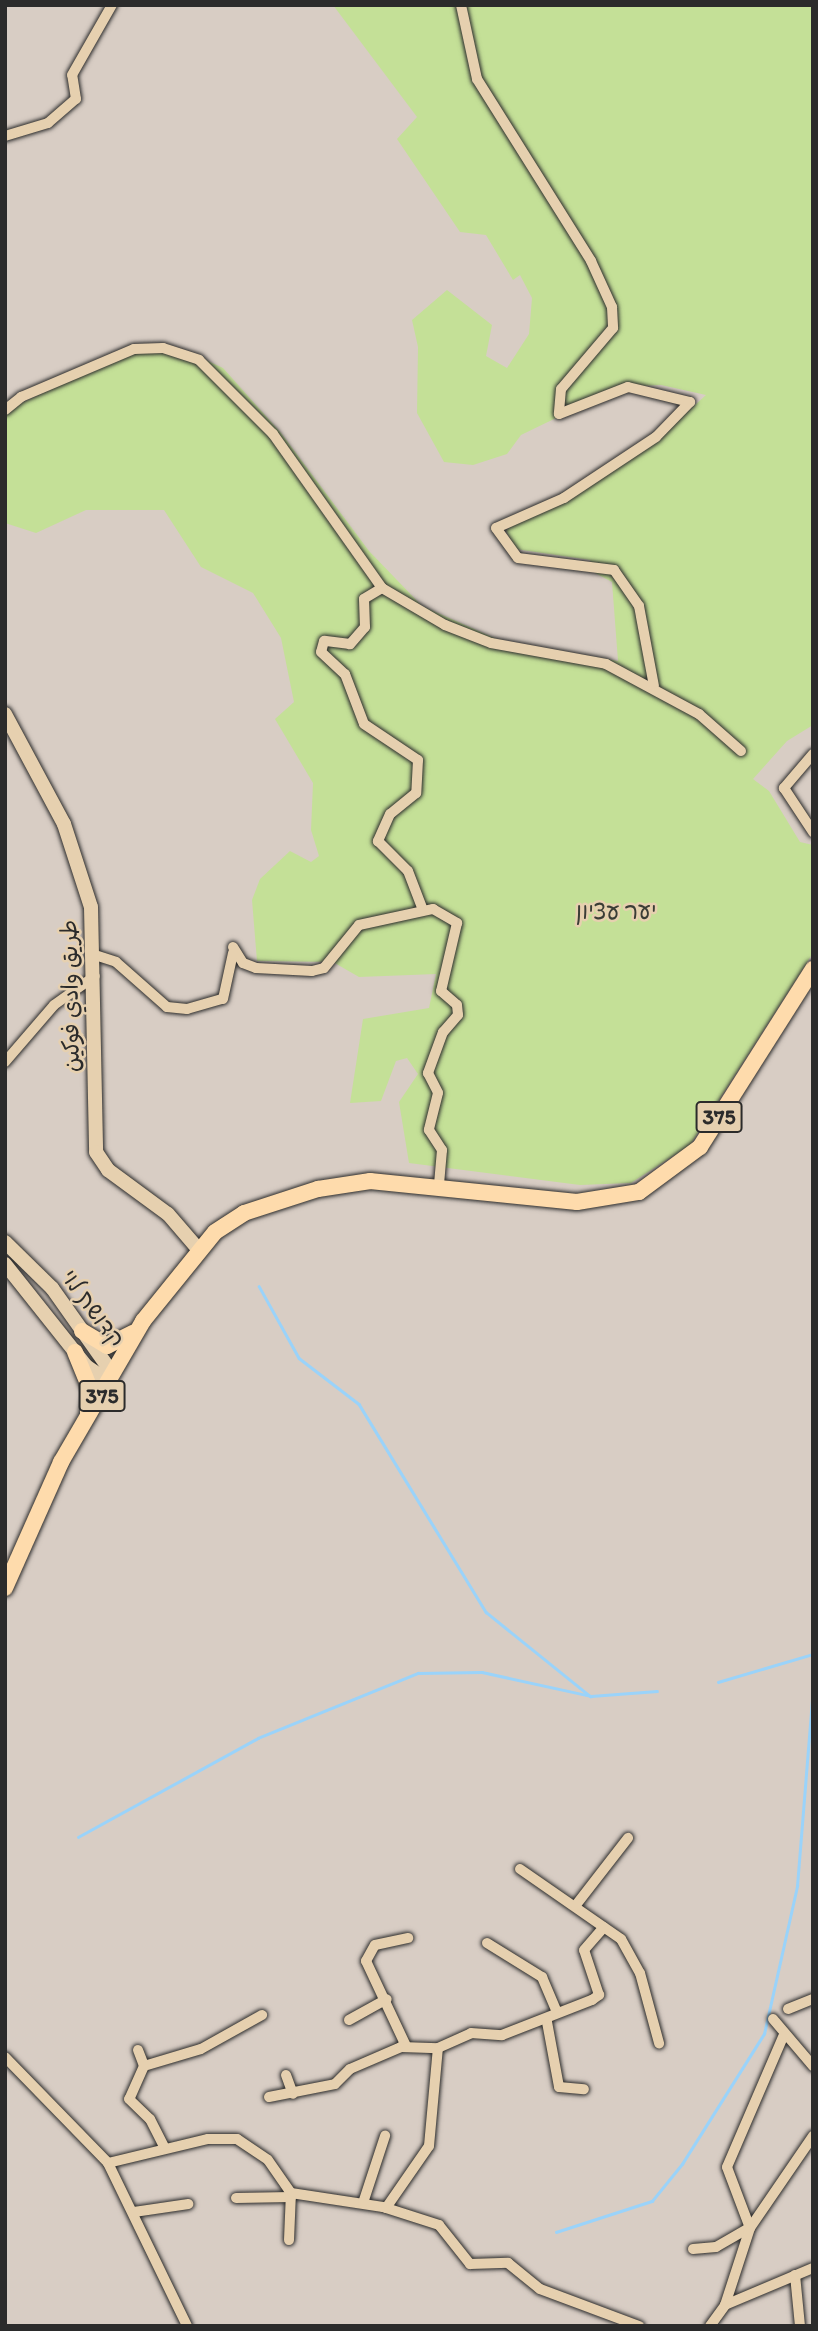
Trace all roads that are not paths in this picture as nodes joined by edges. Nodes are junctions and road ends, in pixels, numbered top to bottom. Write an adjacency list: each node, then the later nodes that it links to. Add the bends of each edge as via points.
1 (112, 5): 3 (street, via 72,75 76,99 48,124)
2 (461, 5): 6 (street, via 477,79 591,261 611,307 613,328 561,389 559,414 628,387 690,402 656,437 564,498 496,528 518,558 614,570 639,606)
3 (5, 136)
4 (5, 410): 5 (street, via 21,397 134,349 163,348 200,360 274,434)
5 (382, 588): 6 (street, via 445,625 491,643 606,664); 13 (street, via 364,598 365,628 349,644 324,641 321,652 345,674 364,724 418,760 416,793 390,814 378,841 408,871)
6 (654, 686): 8 (street)
7 (5, 714): 14 (street, طريق وادي فوکين, via 74,847 91,907)
8 (741, 751)
9 (813, 754): 11 (street, via 784,788)
10 (813, 812): 11 (street)
11 (803, 820): 12 (street)
12 (813, 832)
13 (423, 910): 14 (street, via 359,925 320,969 256,968 233,950 223,999 187,1009 167,1007 116,962); 18 (street, via 447,915 458,932 441,991 457,1005 458,1015 443,1032 428,1073 438,1093 429,1130 442,1150)
14 (95, 955): 16 (street, طريق وادي فوکين)
15 (813, 969): 18 (main road, 375, via 700,1147 657,1184 617,1200 578,1202)
16 (94, 976): 17 (street, via 54,1005); 20 (street, طريق وادي فوکين, via 96,1152 116,1178 168,1214)
17 (5, 1062)
18 (439, 1184): 20 (main road, 375, via 370,1181 318,1189 244,1213)
19 (5, 1242): 23 (street, קדושת לוי, via 39,1272)
20 (199, 1250): 22 (main road, 375)
21 (5, 1264): 24 (street, קדושת לוי)
22 (140, 1326): 23 (main road, via 107,1346); 25 (main road, 375)
23 (82, 1331): 25 (street, קדושת לוי, via 108,1367)
24 (75, 1352): 25 (street, קדושת לוי); 26 (main road, via 91,1391)
25 (110, 1382): 26 (main road, 375)
26 (85, 1424): 27 (main road, 375)
27 (5, 1588)
28 (628, 1838): 30 (street)
29 (520, 1869): 30 (street)
30 (576, 1905): 31 (street)
31 (604, 1927): 37 (street, via 584,1950 599,1995); 43 (street, via 634,1958)
32 (408, 1938): 34 (street, via 388,1939 368,1953)
33 (487, 1943): 37 (street, via 542,1977)
34 (387, 1999): 40 (street); 44 (street)
35 (813, 1999): 36 (street)
36 (788, 2009)
37 (557, 2013): 41 (street)
38 (262, 2015): 48 (street, via 201,2049)
39 (773, 2019): 42 (street)
40 (349, 2020)
41 (547, 2022): 45 (street, via 497,2036 471,2033); 51 (street, via 559,2087)
42 (783, 2038): 49 (street); 64 (street, via 727,2167)
43 (659, 2043)
44 (406, 2046): 45 (street); 52 (street, via 344,2069 339,2083)
45 (438, 2048): 62 (street, via 429,2146)
46 (138, 2050): 48 (street)
47 (5, 2057): 57 (street)
48 (145, 2066): 56 (street, via 129,2099 150,2119)
49 (813, 2066)
50 (286, 2076): 52 (street)
51 (584, 2089)
52 (293, 2094): 53 (street)
53 (269, 2097)
54 (385, 2136): 60 (street)
55 (813, 2136): 64 (street)
56 (164, 2148): 57 (street); 58 (street, via 237,2139 268,2160)
57 (108, 2163): 63 (street)
58 (291, 2195): 59 (street); 60 (street); 65 (street)
59 (236, 2198)
60 (363, 2203): 62 (street)
61 (188, 2204): 63 (street)
62 (386, 2208): 70 (street, via 446,2228 470,2264 508,2263 532,2285)
63 (134, 2212): 71 (street)
64 (750, 2228): 66 (street, via 716,2247); 69 (street)
65 (289, 2240)
66 (693, 2249)
67 (813, 2268): 68 (street)
68 (794, 2275): 69 (street); 74 (street)
69 (725, 2305): 73 (street)
70 (610, 2321): 72 (street)
71 (187, 2326)
72 (639, 2326)
73 (710, 2326)
74 (800, 2326)

